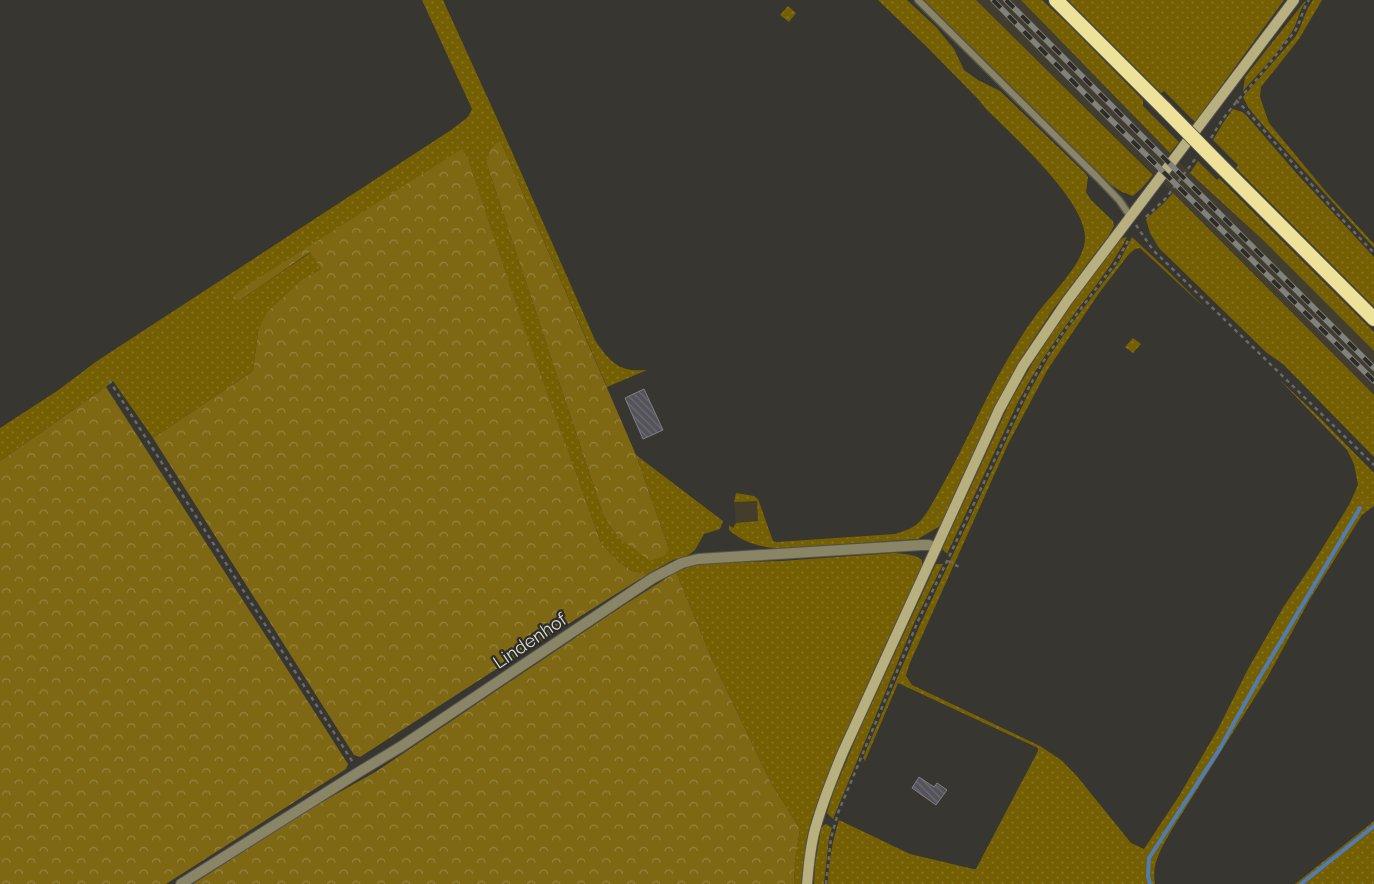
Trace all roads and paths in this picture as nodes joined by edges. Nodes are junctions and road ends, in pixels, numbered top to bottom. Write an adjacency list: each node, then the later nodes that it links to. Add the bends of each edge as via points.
1 (918, 0): 9 (lane, via 1119,200)
2 (1056, 0): 12 (highway, bridge)
3 (1294, 0): 5 (main road)
4 (1309, 0): 6 (path, via 1295,31)
5 (1225, 91): 6 (path); 9 (main road)
6 (1237, 101): 7 (path); 11 (path)
7 (1207, 143)
8 (1201, 151): 10 (path, via 1166,198)
9 (1130, 216): 10 (path); 15 (main road, via 1023,366)
10 (1137, 226): 14 (path, via 1153,250); 16 (path, via 1117,261 1041,366)
11 (1374, 253)
12 (1374, 319)
13 (109, 380): 18 (path)
14 (1374, 465)
15 (934, 551): 16 (path); 18 (street, Lindenhof, via 929,545 922,545 682,562); 20 (main road, via 826,795 812,838)
16 (947, 561): 17 (path); 21 (path, via 918,621 838,813 831,838)
17 (962, 568)
18 (359, 772): 19 (street, Lindenhof)
19 (181, 884)
20 (808, 884)
21 (826, 884)

